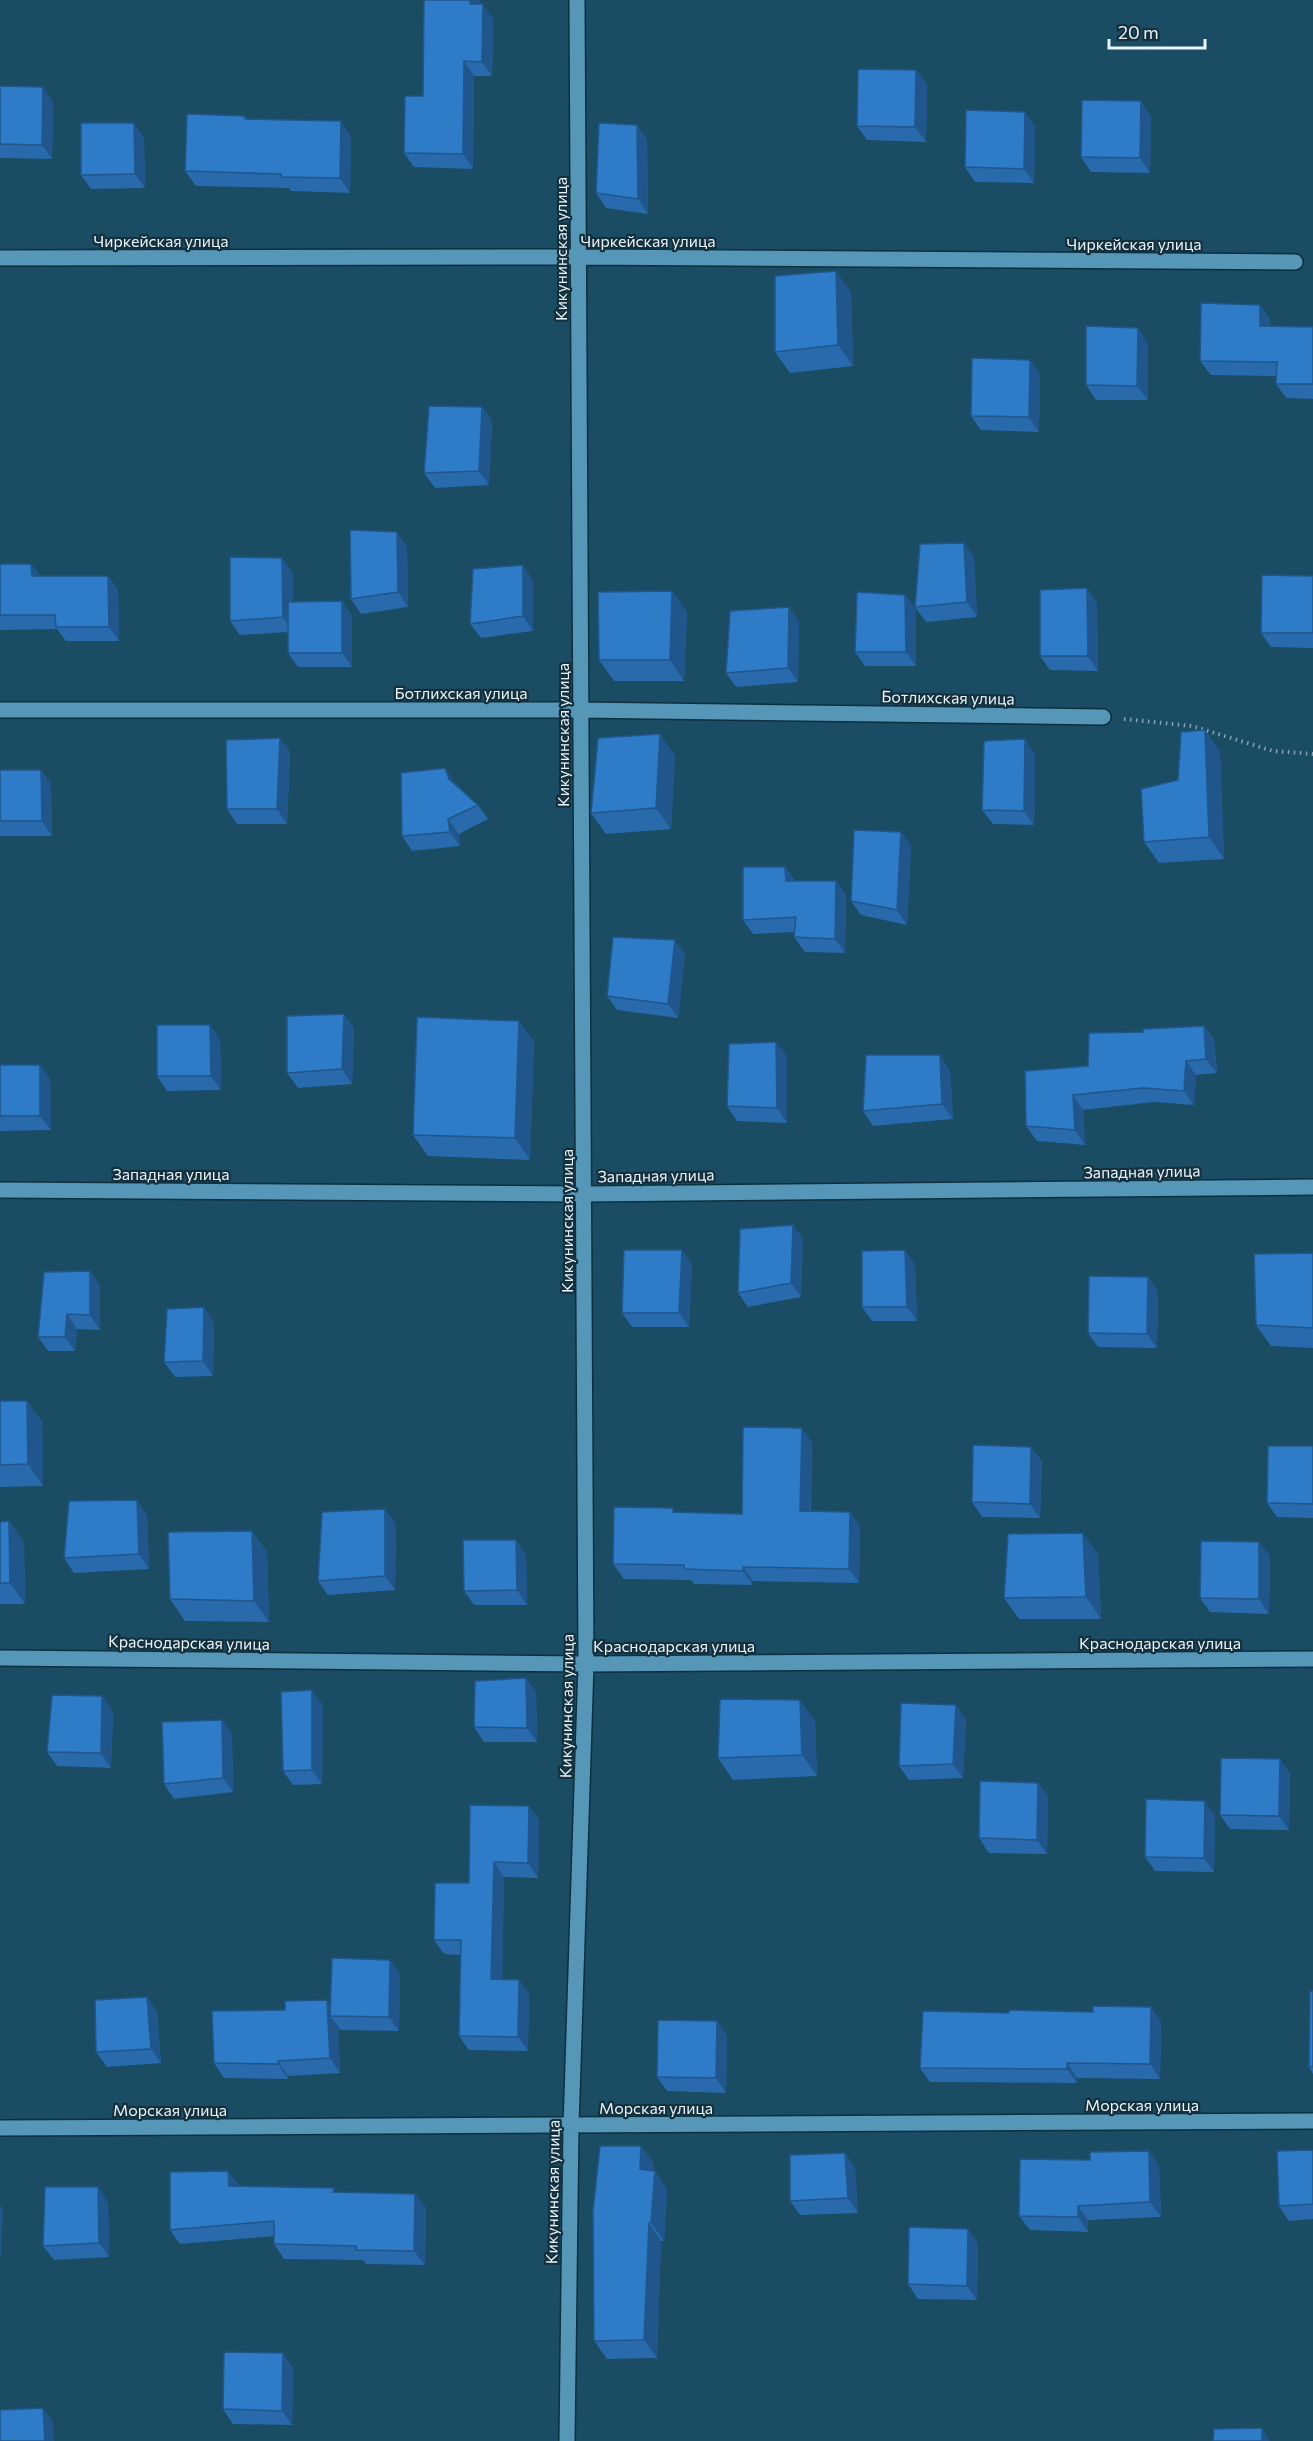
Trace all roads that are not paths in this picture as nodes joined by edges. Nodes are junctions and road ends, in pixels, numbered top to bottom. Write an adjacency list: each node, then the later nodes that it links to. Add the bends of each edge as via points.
1 (577, 0): 2 (street, Кикунинская улица)
2 (578, 257): 3 (street, Чиркейская улица); 4 (street, Чиркейская улица); 5 (street, Кикунинская улица)
3 (0, 258)
4 (1295, 262)
5 (580, 710): 6 (street, Ботлихская улица); 7 (street, Ботлихская улица); 10 (street, Кикунинская улица)
6 (0, 711)
7 (1103, 717)
8 (1313, 1187): 10 (street, Западная улица)
9 (0, 1190): 10 (street, Западная улица)
10 (584, 1194): 13 (street, Кикунинская улица)
11 (0, 1658): 13 (street, Краснодарская улица)
12 (1313, 1659): 13 (street, Краснодарская улица)
13 (586, 1664): 15 (street, Кикунинская улица)
14 (1313, 2121): 15 (street, Морская улица)
15 (571, 2126): 16 (street, Морская улица); 17 (street, Кикунинская улица)
16 (0, 2128)
17 (567, 2441)

